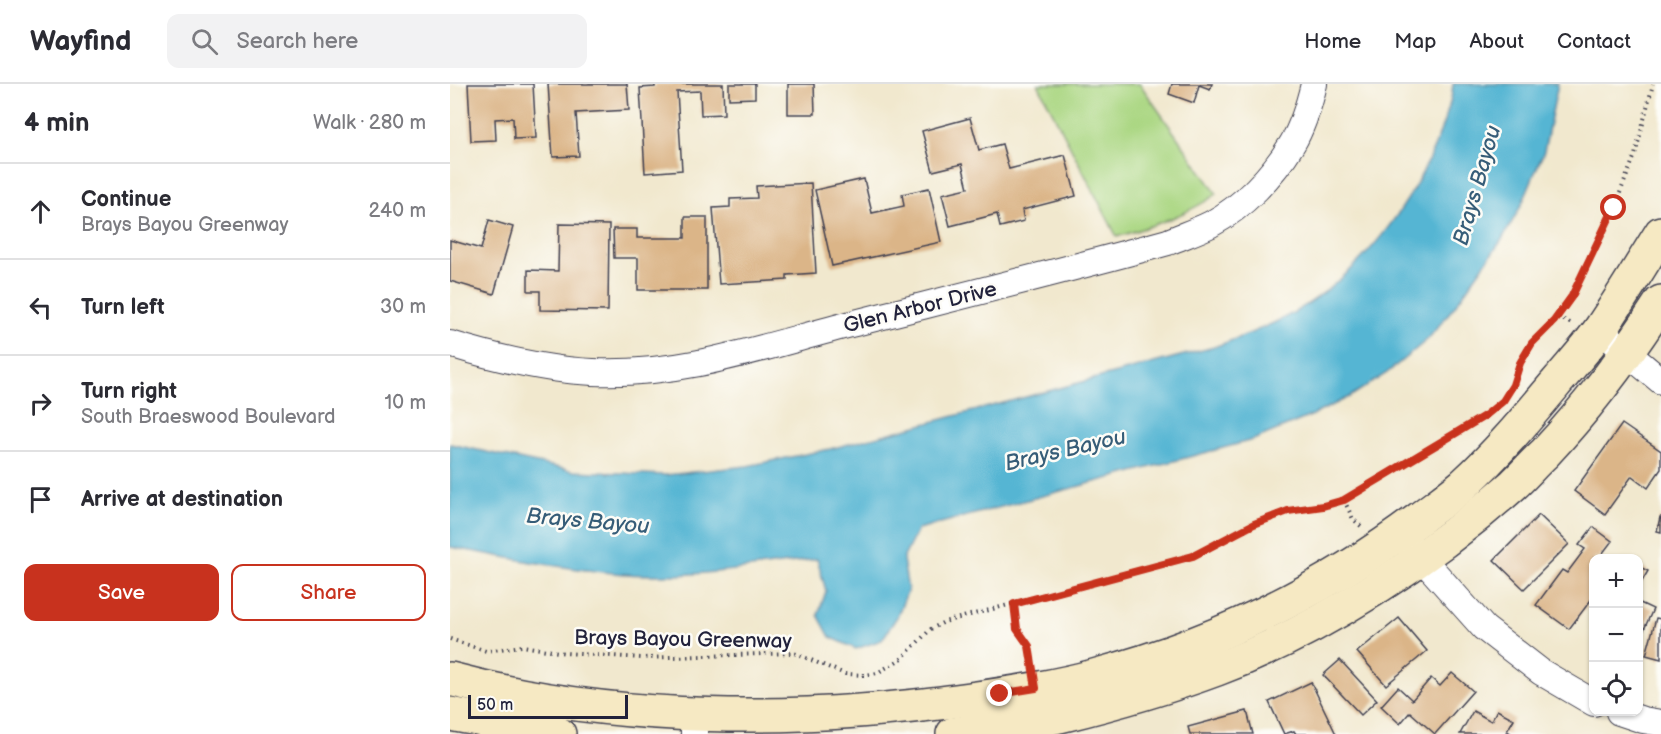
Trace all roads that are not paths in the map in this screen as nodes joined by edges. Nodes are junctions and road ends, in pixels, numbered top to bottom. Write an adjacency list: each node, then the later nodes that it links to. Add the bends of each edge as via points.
1 (1314, 84): 5 (street, Glen Arbor Drive, via 1293,144 1258,186 1211,224 1168,242 722,360 675,368 593,372 546,368)
2 (1661, 233): 4 (main road)
3 (1661, 302): 6 (main road)
4 (1600, 330): 6 (street); 8 (main road, via 1510,439 1461,487)
5 (450, 344)
6 (1628, 353): 7 (street); 9 (main road, via 1563,433 1515,484)
7 (1661, 381)
8 (1400, 533): 9 (street); 11 (main road, via 1300,595 1184,648 1092,676)
9 (1422, 558): 12 (street, via 1484,628 1541,672); 17 (main road, via 1286,638 1218,668 1131,697)
10 (450, 679): 15 (main road)
11 (1000, 694): 15 (main road, via 924,705); 17 (street)
12 (1589, 701)
13 (450, 714): 18 (main road)
14 (1632, 716): 16 (street)
15 (694, 723)
16 (1661, 723)
17 (1002, 730): 19 (main road)
18 (559, 734)
19 (953, 734)

